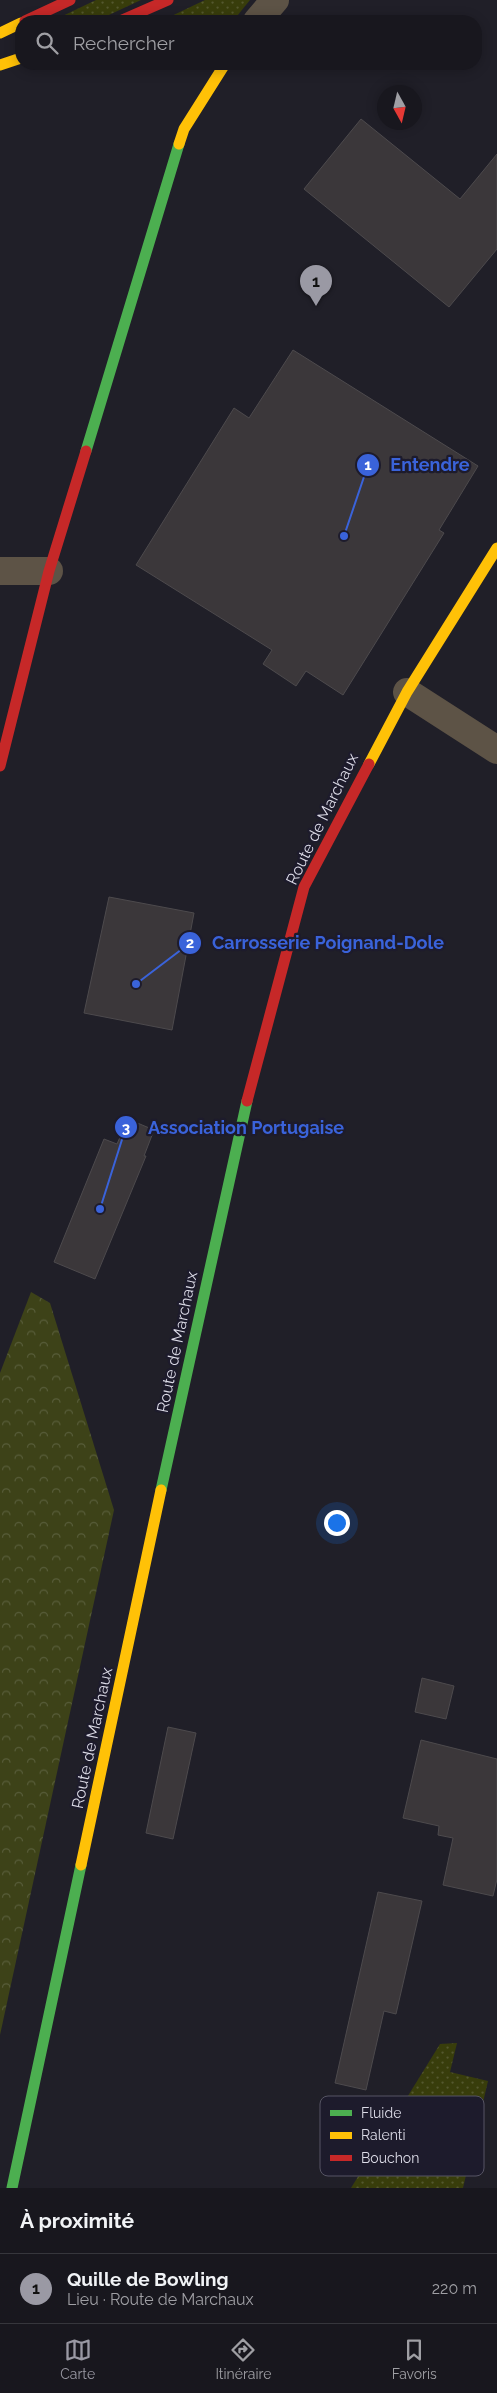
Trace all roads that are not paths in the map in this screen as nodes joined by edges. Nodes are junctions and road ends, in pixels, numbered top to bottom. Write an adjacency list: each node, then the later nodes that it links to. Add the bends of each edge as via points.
1 (70, 0): 4 (main road)
2 (168, 0): 5 (main road)
3 (275, 0): 6 (street)
4 (38, 15)
5 (134, 15)
6 (262, 15)
7 (15, 26): 8 (main road)
8 (0, 33)
9 (15, 60): 10 (main road)
10 (0, 65)
11 (221, 70): 14 (main road, via 184,129)
12 (497, 548): 15 (main road, Route de Marchaux)
13 (0, 570): 14 (street)
14 (49, 571): 17 (main road)
15 (407, 692): 16 (street); 18 (main road, Route de Marchaux, via 304,887 248,1094)
16 (497, 750)
17 (0, 766)
18 (12, 2188)

